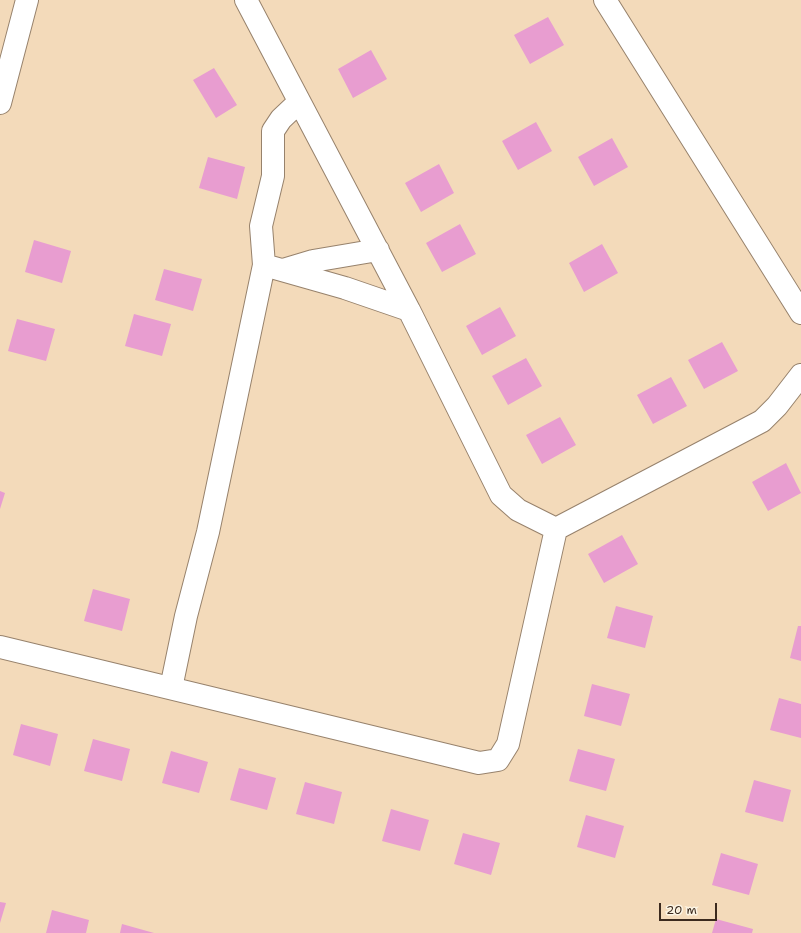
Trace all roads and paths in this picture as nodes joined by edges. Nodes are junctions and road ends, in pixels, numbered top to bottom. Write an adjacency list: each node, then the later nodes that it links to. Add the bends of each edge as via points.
1 (28, 0): 5 (street)
2 (246, 0): 4 (street)
3 (605, 0): 9 (street)
4 (299, 102): 6 (street); 7 (street, via 281,119 273,131 273,176 261,226)
5 (0, 103)
6 (378, 250): 7 (street); 8 (street)
7 (273, 267): 8 (street); 13 (street, via 186,616)
8 (409, 310): 11 (street, via 501,495 518,510)
9 (801, 313)
10 (801, 375): 11 (street, via 762,421)
11 (556, 529): 13 (street, via 508,744 498,760 479,763)
12 (0, 647): 13 (street)
13 (171, 688)

